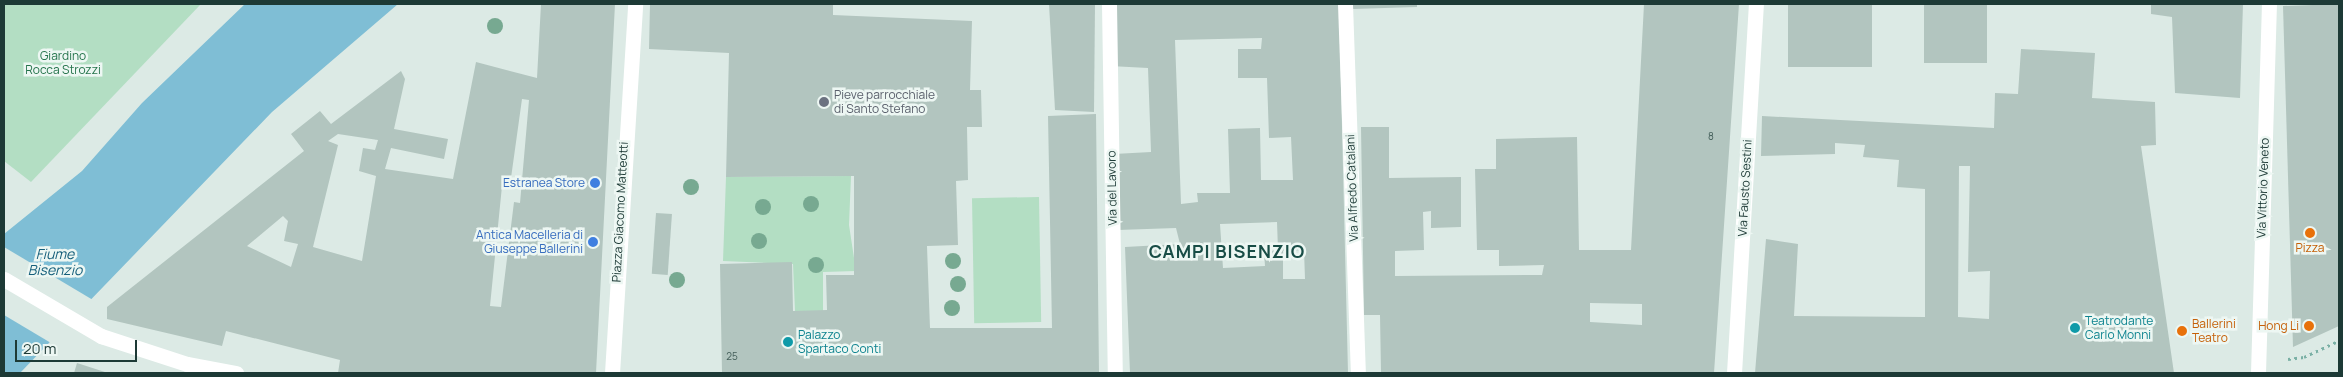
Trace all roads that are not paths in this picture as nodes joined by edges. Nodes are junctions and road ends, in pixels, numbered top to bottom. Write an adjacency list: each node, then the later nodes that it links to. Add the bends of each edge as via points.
1 (634, 4): 9 (street, Piazza Giacomo Matteotti)
2 (1109, 4): 10 (street, Via del Lavoro)
3 (1345, 4): 11 (street, Via Alfredo Catalani)
4 (1756, 4): 12 (street, Via Fausto Sestini)
5 (2269, 4): 7 (street, Via Vittorio Veneto)
6 (4, 279): 8 (street, via 101,336 188,364)
7 (2258, 368)
8 (236, 373)
9 (612, 373)
10 (1115, 373)
11 (1358, 373)
12 (1734, 373)

